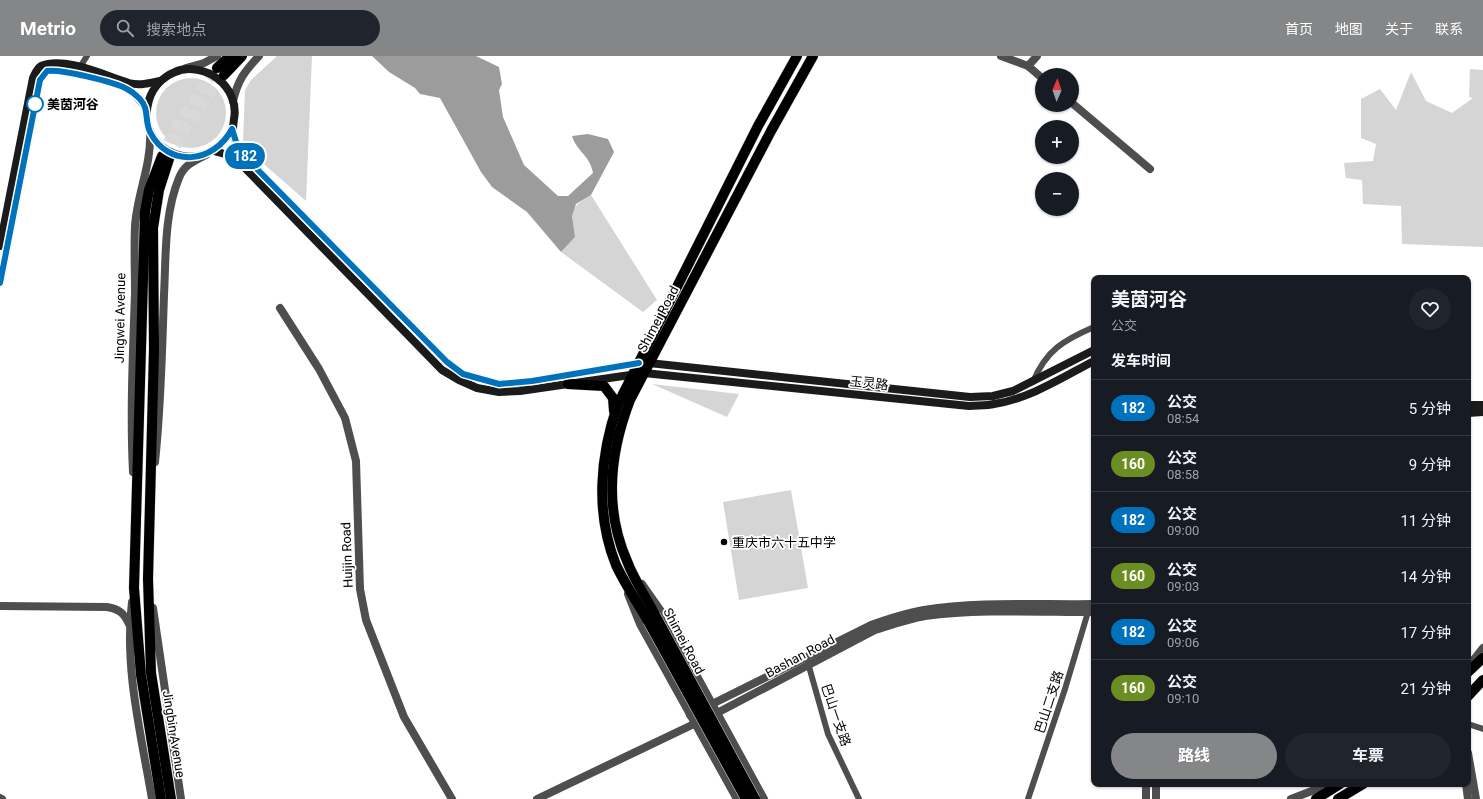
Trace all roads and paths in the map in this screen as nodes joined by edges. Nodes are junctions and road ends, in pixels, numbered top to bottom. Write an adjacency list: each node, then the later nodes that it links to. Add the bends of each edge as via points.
1 (87, 56): 11 (street)
2 (217, 56): 12 (street)
3 (230, 56): 4 (main road, via 221,72)
4 (242, 56)
5 (259, 56): 15 (street, via 243,74)
6 (796, 56): 27 (main road, Shimei Road, via 758,126)
7 (813, 56): 27 (main road, Shimei Road)
8 (1001, 56): 10 (street)
9 (1037, 56): 10 (street)
10 (1028, 66): 13 (street)
11 (80, 67): 14 (main road, via 130,83); 22 (main road, via 60,63 42,66 36,71)
12 (178, 71): 14 (main road); 15 (main road, via 199,70 218,78 227,88)
13 (1035, 72)
14 (160, 81): 16 (main road, via 151,94)
15 (233, 101): 18 (main road, via 235,118)
16 (146, 108): 19 (main road); 23 (main road, via 127,88 60,70 44,73 40,80)
17 (1079, 109): 21 (street)
18 (232, 129): 20 (main road, via 227,138); 27 (main road, 玉灵路, via 238,148 248,160 447,362 463,374 506,384)
19 (150, 131): 20 (main road, via 167,151 180,156 193,157); 39 (street, Jingwei Avenue, via 149,160 137,207 135,228 131,421)
20 (210, 153): 32 (main road, 玉灵路, via 232,156 243,166 442,370 477,388 499,392); 40 (street, Jingwei Avenue, via 184,168 174,191 170,211 166,248 160,419)
21 (1150, 169)
22 (0, 246)
23 (0, 283)
24 (280, 308): 79 (street, Huijin Road, via 319,369 345,418 356,461 360,589 366,620 404,717)
25 (1091, 328): 31 (street, via 1055,348 1038,369)
26 (1091, 352): 31 (main road, 玉灵路)
27 (644, 363): 29 (main road, Shimei Road); 30 (main road, Shimei Road); 33 (main road, 玉灵路, via 766,375)
28 (1091, 363): 33 (main road, 玉灵路, via 1014,399 994,404)
29 (633, 374): 30 (main road, 玉灵路); 32 (main road, 玉灵路); 38 (main road, Shimei Road)
30 (644, 374): 33 (main road, 玉灵路); 41 (main road, Shimei Road, via 623,418 614,461 612,503 616,531)
31 (1033, 382): 33 (main road, 玉灵路, via 1013,391)
32 (568, 384): 38 (main road, via 604,386 613,398)
33 (970, 401)
34 (1471, 405): 35 (main road)
35 (1483, 405)
36 (1483, 412): 37 (main road)
37 (1471, 413)
38 (613, 418): 42 (main road, Shimei Road, via 603,461 602,483 606,535)
39 (135, 507): 40 (main road, Jingwei Avenue, via 145,212 149,190 166,158 153,228 154,349); 44 (main road, Jingwei Avenue)
40 (150, 508): 43 (main road, Jingwei Avenue)
41 (627, 562): 48 (main road, Shimei Road); 61 (street, via 663,614)
42 (617, 565): 48 (main road, Shimei Road); 63 (street, via 640,624)
43 (148, 579): 55 (main road, Jingwei Avenue); 78 (street)
44 (134, 588): 49 (street); 56 (main road, Jingwei Avenue)
45 (1091, 604): 52 (street, Bashan Road, via 951,607 923,610 871,624)
46 (0, 606): 49 (street, via 114,608 123,613)
47 (1091, 612): 52 (street, Bashan Road, via 924,616 875,630); 86 (street, 巴山二支路)
48 (652, 618): 82 (main road, Shimei Road, bridge); 83 (main road, Shimei Road, bridge)
49 (129, 626): 75 (street, via 132,676)
50 (1483, 648): 53 (street)
51 (1483, 658): 54 (main road)
52 (808, 661): 61 (street, Bashan Road); 62 (street, Bashan Road); 85 (street, 巴山一支路, via 828,734)
53 (1471, 663)
54 (1471, 669)
55 (151, 673): 77 (main road, Jingbin Avenue)
56 (141, 675): 76 (main road, Jingbin Avenue)
57 (1483, 680): 59 (main road)
58 (1483, 684): 60 (street)
59 (1471, 694)
60 (1471, 694)
61 (712, 704): 62 (street); 63 (street, Bashan Road)
62 (718, 713): 64 (street, Bashan Road); 84 (street)
63 (690, 715): 64 (street)
64 (695, 724): 80 (street, Bashan Road); 81 (street)
65 (1471, 725): 66 (street)
66 (1483, 729)
67 (1471, 770): 93 (street)
68 (1146, 787): 87 (street)
69 (1156, 787): 88 (street)
70 (1329, 787): 74 (main road)
71 (1359, 787): 90 (main road)
72 (1360, 787): 91 (street)
73 (1466, 787): 92 (street)
74 (1314, 791): 89 (street)
75 (152, 799)
76 (161, 799)
77 (170, 799)
78 (182, 799)
79 (452, 799)
80 (537, 799)
81 (737, 799)
82 (746, 799)
83 (755, 799)
84 (764, 799)
85 (859, 799)
86 (1028, 799)
87 (1146, 799)
88 (1156, 799)
89 (1291, 799)
90 (1338, 799)
91 (1346, 799)
92 (1468, 799)
93 (1476, 799)

